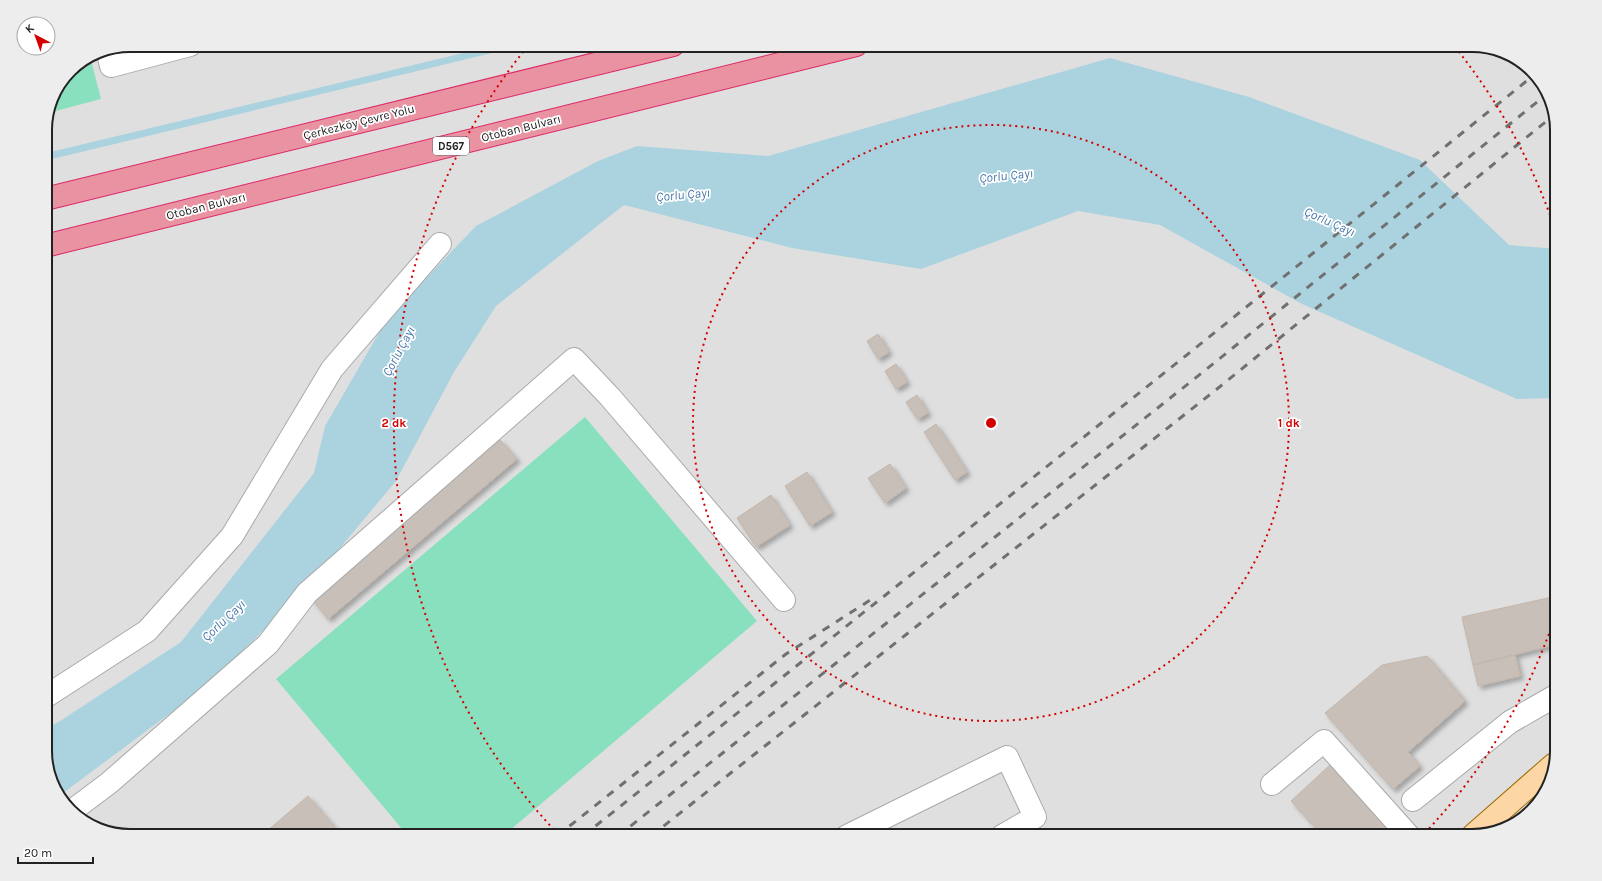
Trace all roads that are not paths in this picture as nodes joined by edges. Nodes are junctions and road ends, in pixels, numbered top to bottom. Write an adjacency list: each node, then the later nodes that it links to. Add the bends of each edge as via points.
1 (164, 52): 4 (lane, via 111,66)
2 (644, 52): 5 (highway, Çerkezköy Çevre Yolu)
3 (828, 52): 6 (highway, Otoban Bulvarı / D567)
4 (108, 55)
5 (52, 197)
6 (52, 244)
7 (440, 244): 9 (lane, via 332,369 232,536 147,631)
8 (784, 600): 14 (lane, via 615,402 574,359 307,593 268,644 110,783)
9 (52, 692)
10 (1550, 699): 13 (lane, via 1510,722)
11 (1548, 769): 15 (main road)
12 (1272, 784): 18 (lane, via 1324,741)
13 (1413, 800)
14 (76, 808)
15 (1481, 828)
16 (861, 829): 17 (lane, via 1007,757 1035,817)
17 (1014, 829)
18 (1403, 829)

